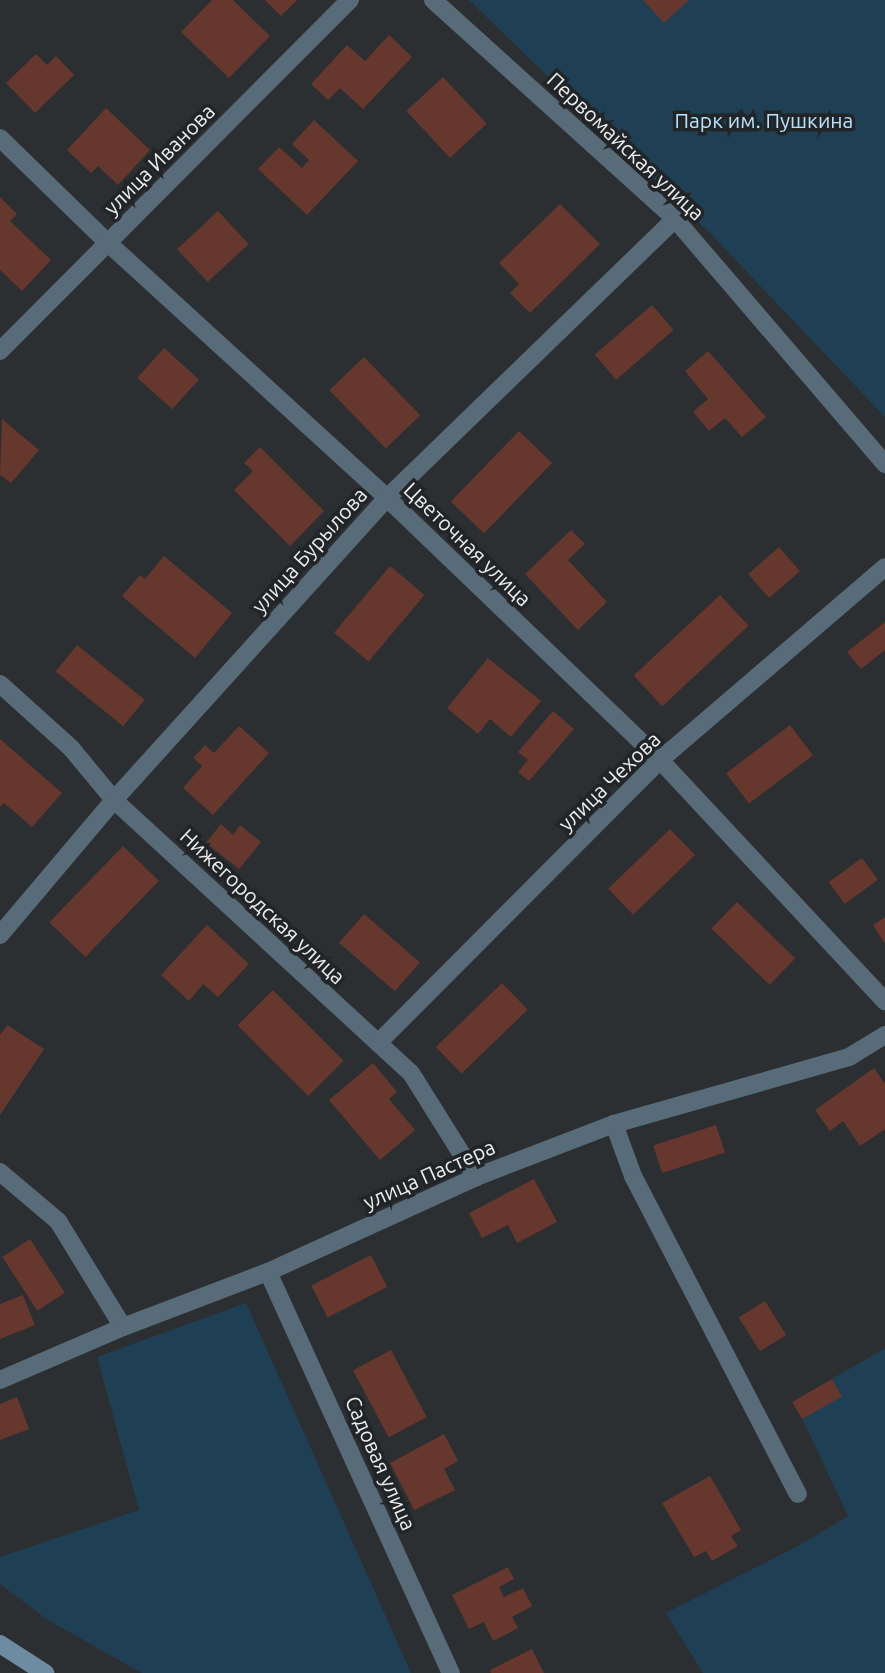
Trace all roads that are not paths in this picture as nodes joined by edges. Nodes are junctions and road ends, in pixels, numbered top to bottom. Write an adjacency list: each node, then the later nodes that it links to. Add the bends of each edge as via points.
1 (351, 0): 5 (street, улица Иванова)
2 (433, 0): 4 (street, Первомайская улица)
3 (0, 138): 5 (street, Цветочная улица)
4 (675, 219): 7 (street, Первомайская улица); 8 (street, улица Бурылова)
5 (107, 242): 6 (street, улица Иванова); 8 (street, Цветочная улица)
6 (0, 351)
7 (885, 464)
8 (387, 498): 11 (street, Цветочная улица); 12 (street, улица Бурылова)
9 (885, 567): 11 (street, улица Чехова)
10 (0, 684): 12 (street, Нижегородская улица, via 71,748)
11 (660, 760): 14 (street, Цветочная улица); 16 (street, улица Чехова)
12 (114, 800): 13 (street, улица Бурылова); 16 (street, Нижегородская улица)
13 (0, 934)
14 (885, 1001)
15 (885, 1035): 17 (street, улица Пастера, via 849,1057)
16 (378, 1044): 19 (street, Нижегородская улица, via 411,1073)
17 (614, 1124): 19 (street, улица Пастера); 23 (street, via 633,1176)
18 (0, 1172): 21 (street, via 58,1221)
19 (476, 1177): 20 (street, улица Пастера)
20 (268, 1272): 21 (street, улица Пастера); 26 (street, Садовая улица)
21 (123, 1327): 22 (street, улица Пастера)
22 (0, 1380)
23 (798, 1494)
24 (0, 1644): 25 (street)
25 (45, 1673)
26 (451, 1673)

